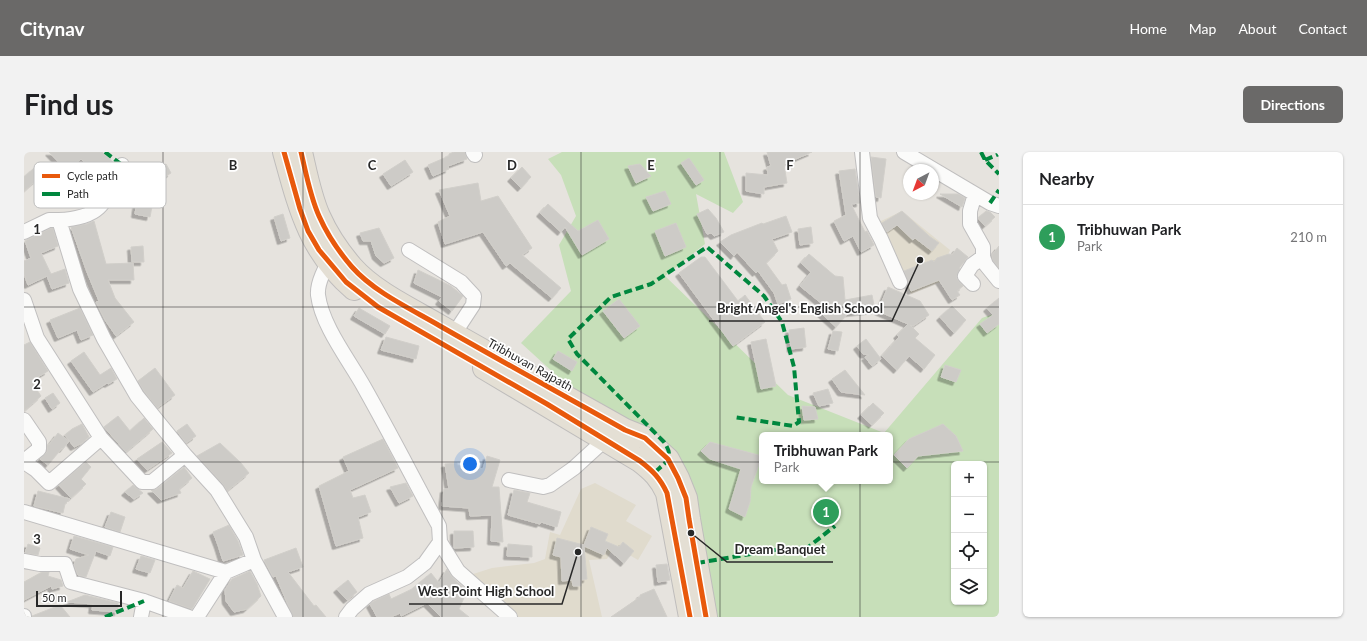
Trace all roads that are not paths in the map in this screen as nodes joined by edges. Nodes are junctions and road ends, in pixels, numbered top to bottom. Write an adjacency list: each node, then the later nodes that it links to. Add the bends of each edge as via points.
1 (284, 152): 11 (highway, Tribhuvan Rajpath, via 308,230 320,250)
2 (300, 152): 11 (highway, Tribhuvan Rajpath)
3 (862, 152): 14 (street, via 870,218)
4 (904, 152): 5 (street)
5 (974, 194): 6 (street); 12 (street, via 970,224 983,248)
6 (999, 206)
7 (98, 208): 8 (street, via 80,217)
8 (59, 220): 9 (street, via 48,220); 21 (street, via 80,289 104,339 137,396)
9 (24, 232)
10 (409, 250): 17 (street, via 461,282 474,296 473,305)
11 (334, 257): 17 (highway, Tribhuvan Rajpath, via 398,301); 20 (highway, Tribhuvan Rajpath, via 346,282 378,307); 25 (street, via 321,278 318,294 325,322 364,387 439,526)
12 (983, 257): 13 (street); 15 (street, via 972,265 965,276)
13 (999, 281)
14 (900, 282)
15 (972, 284)
16 (24, 300): 19 (street, via 36,338)
17 (454, 334): 37 (highway, Tribhuvan Rajpath, via 625,430 645,438 668,459 686,498)
18 (24, 420): 22 (street, via 39,442 39,449)
19 (101, 438): 21 (street, via 142,482 152,482); 22 (street, via 49,484)
20 (603, 439): 23 (street, via 574,468 550,485 543,487); 36 (highway, Tribhuvan Rajpath, via 655,472 667,492)
21 (185, 455): 26 (street, via 216,490 246,537)
22 (24, 461)
23 (509, 480)
24 (24, 512): 28 (street)
25 (440, 542): 34 (street, via 425,563 407,577 369,594 352,608); 35 (street, via 458,571)
26 (254, 560): 28 (street); 33 (street)
27 (24, 561): 29 (street, via 65,564 71,582)
28 (226, 572): 32 (street)
29 (144, 601): 30 (street); 31 (street)
30 (141, 617)
31 (189, 617)
32 (197, 617)
33 (285, 617)
34 (346, 617)
35 (510, 617)
36 (690, 617)
37 (706, 617)

